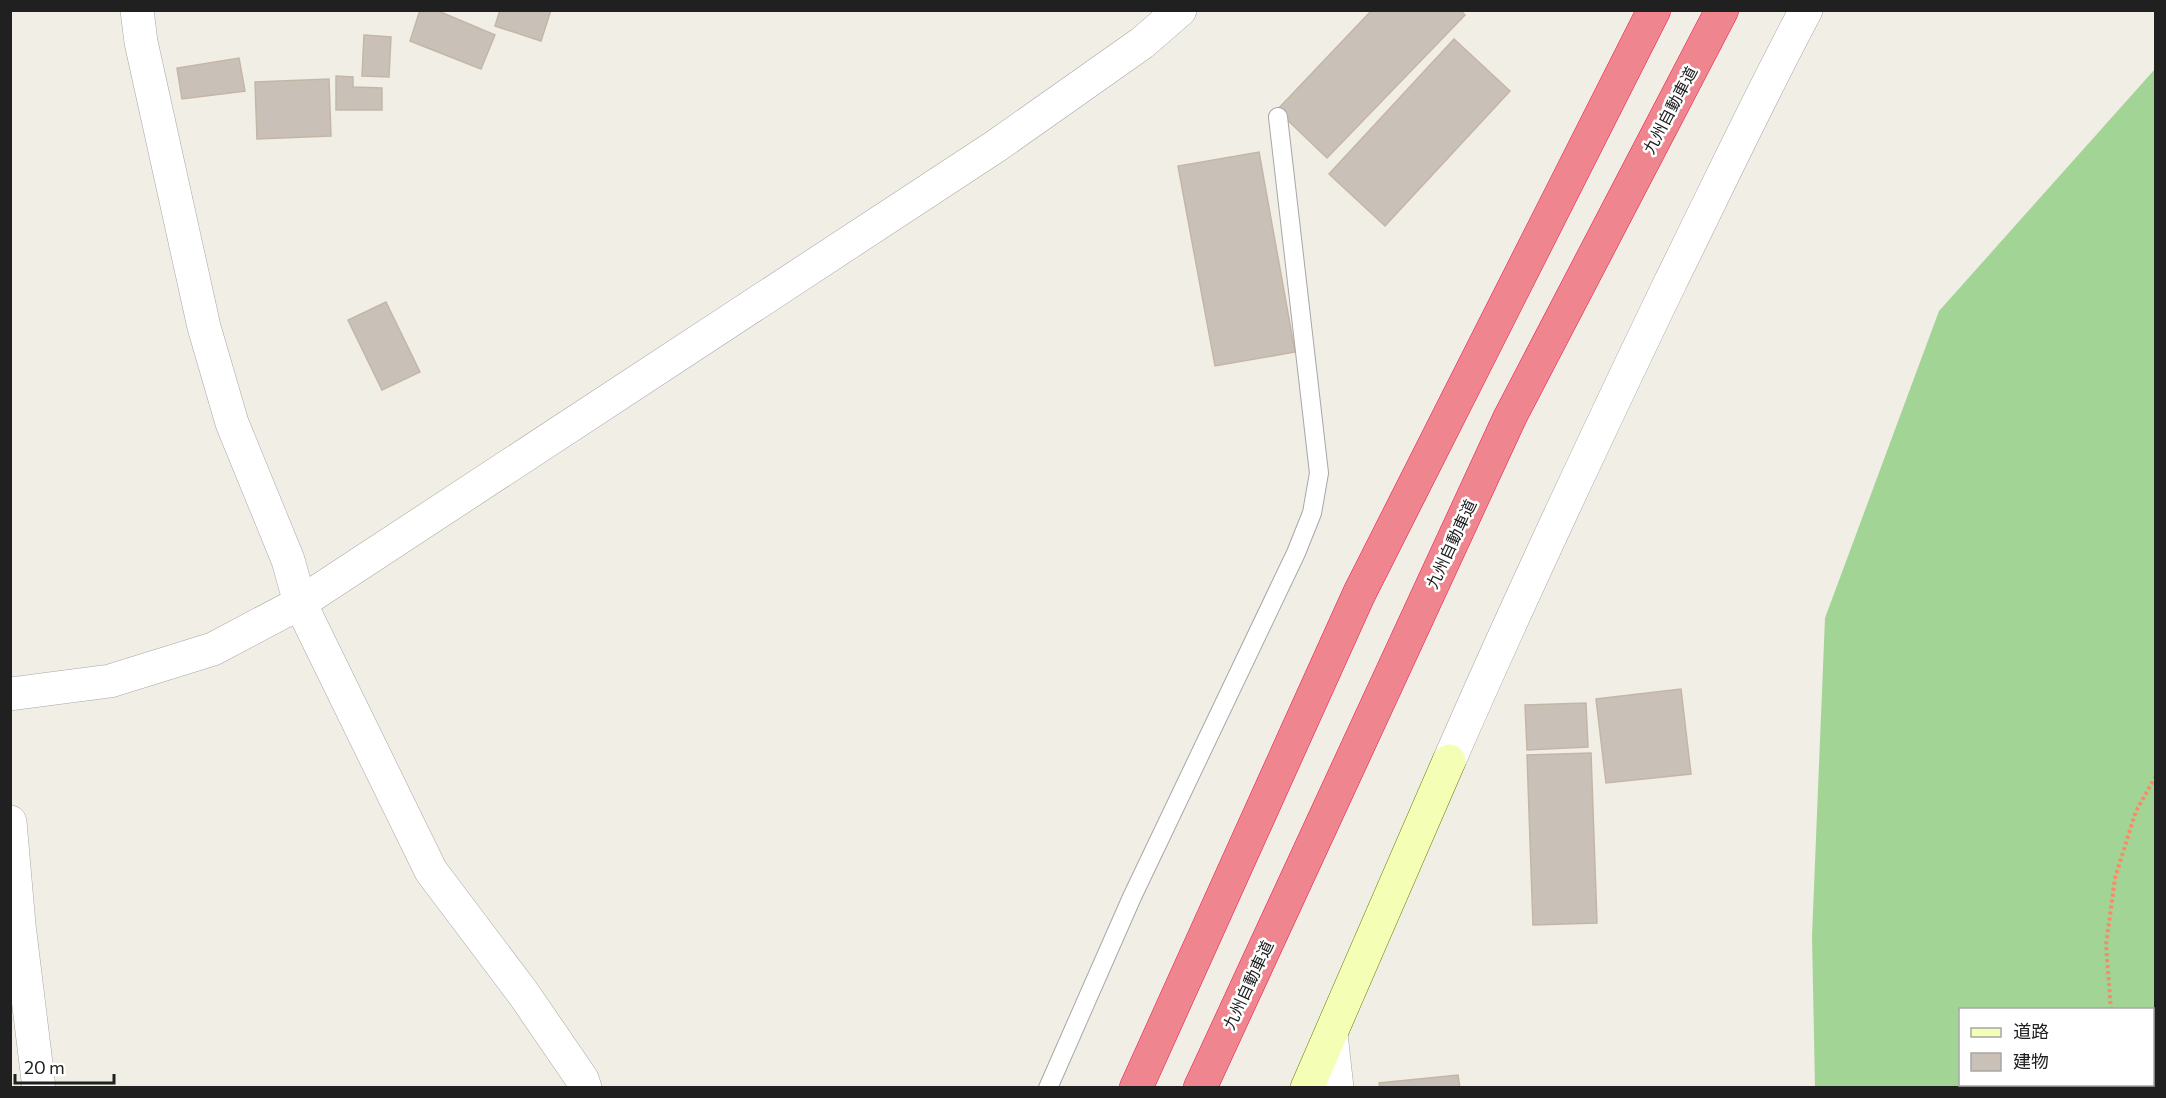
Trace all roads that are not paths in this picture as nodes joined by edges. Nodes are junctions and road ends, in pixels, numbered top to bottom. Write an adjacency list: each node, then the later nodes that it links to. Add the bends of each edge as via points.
1 (136, 10): 7 (street, via 204,327 232,423 288,560)
2 (1180, 10): 7 (street, via 1142,43 996,146)
3 (1654, 10): 14 (highway, via 1359,594)
4 (1722, 10): 15 (highway, 九州自動車道, via 1510,417)
5 (1806, 10): 10 (street, via 1593,442 1505,631)
6 (1278, 117): 13 (lane, via 1319,473 1312,513 1132,897)
7 (300, 603): 8 (street, via 213,649 131,675); 12 (street, via 431,871 523,993)
8 (10, 694)
9 (10, 822): 11 (street)
10 (1331, 1034): 16 (street); 17 (street)
11 (39, 1088)
12 (585, 1088)
13 (1048, 1088)
14 (1136, 1088)
15 (1200, 1088)
16 (1307, 1088)
17 (1337, 1088)

